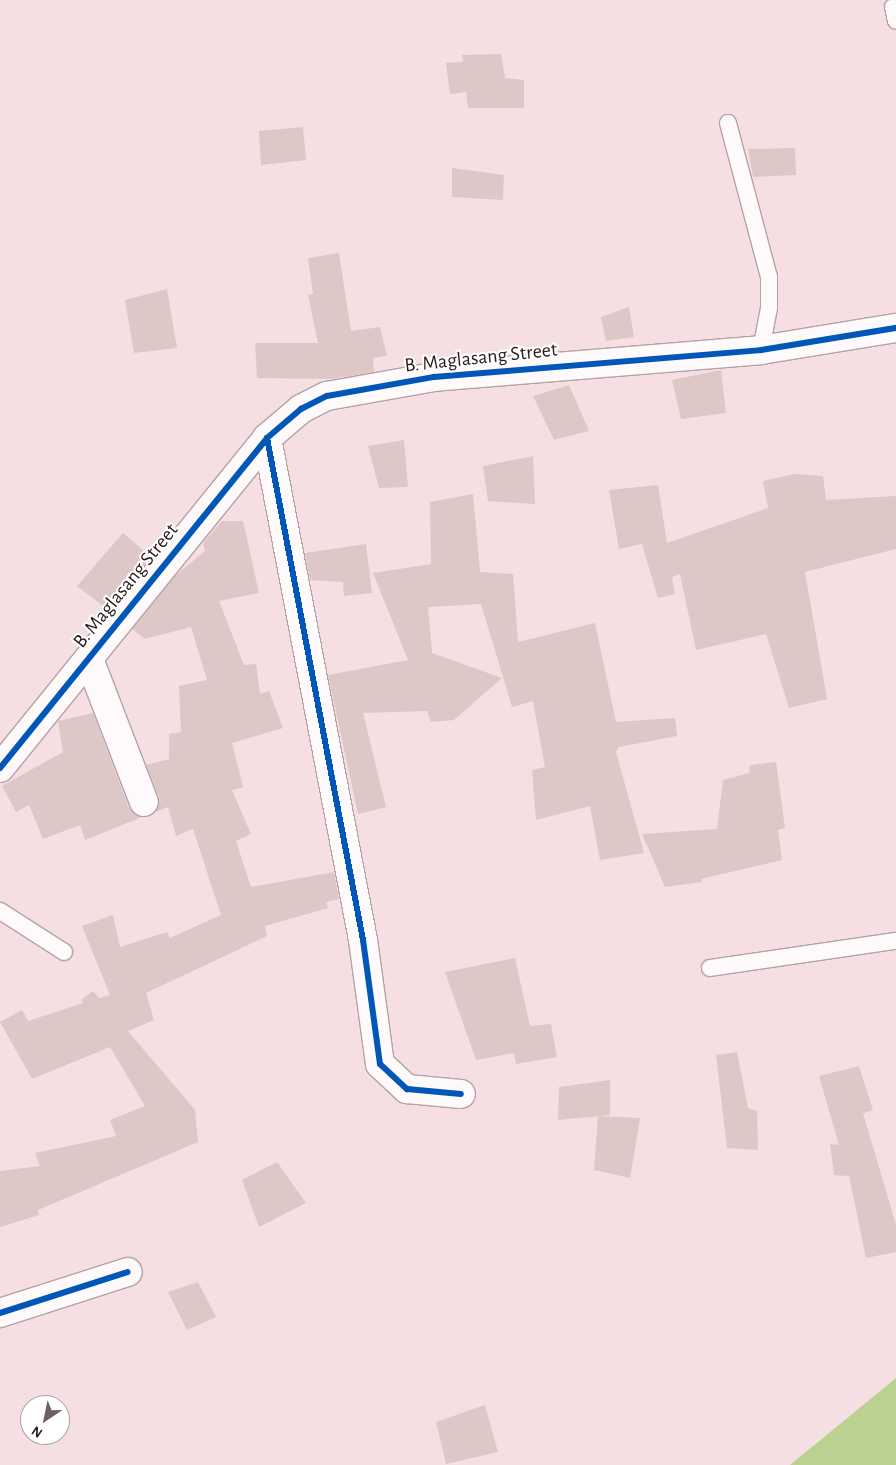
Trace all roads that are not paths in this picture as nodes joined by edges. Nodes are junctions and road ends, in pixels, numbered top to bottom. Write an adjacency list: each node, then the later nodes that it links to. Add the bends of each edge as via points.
1 (728, 123): 3 (lane, via 769,277 769,308)
2 (896, 328): 3 (street, B. Maglasang Street)
3 (761, 350): 4 (street, B. Maglasang Street, via 434,377 327,396 301,409)
4 (267, 438): 5 (street, B. Maglasang Street); 12 (street, via 363,940 380,1064 407,1089)
5 (89, 659): 6 (street, B. Maglasang Street); 7 (street)
6 (0, 768)
7 (144, 802)
8 (0, 911): 10 (lane)
9 (896, 941): 11 (lane)
10 (64, 952)
11 (710, 968)
12 (461, 1094)
13 (128, 1272): 14 (street)
14 (0, 1313)

